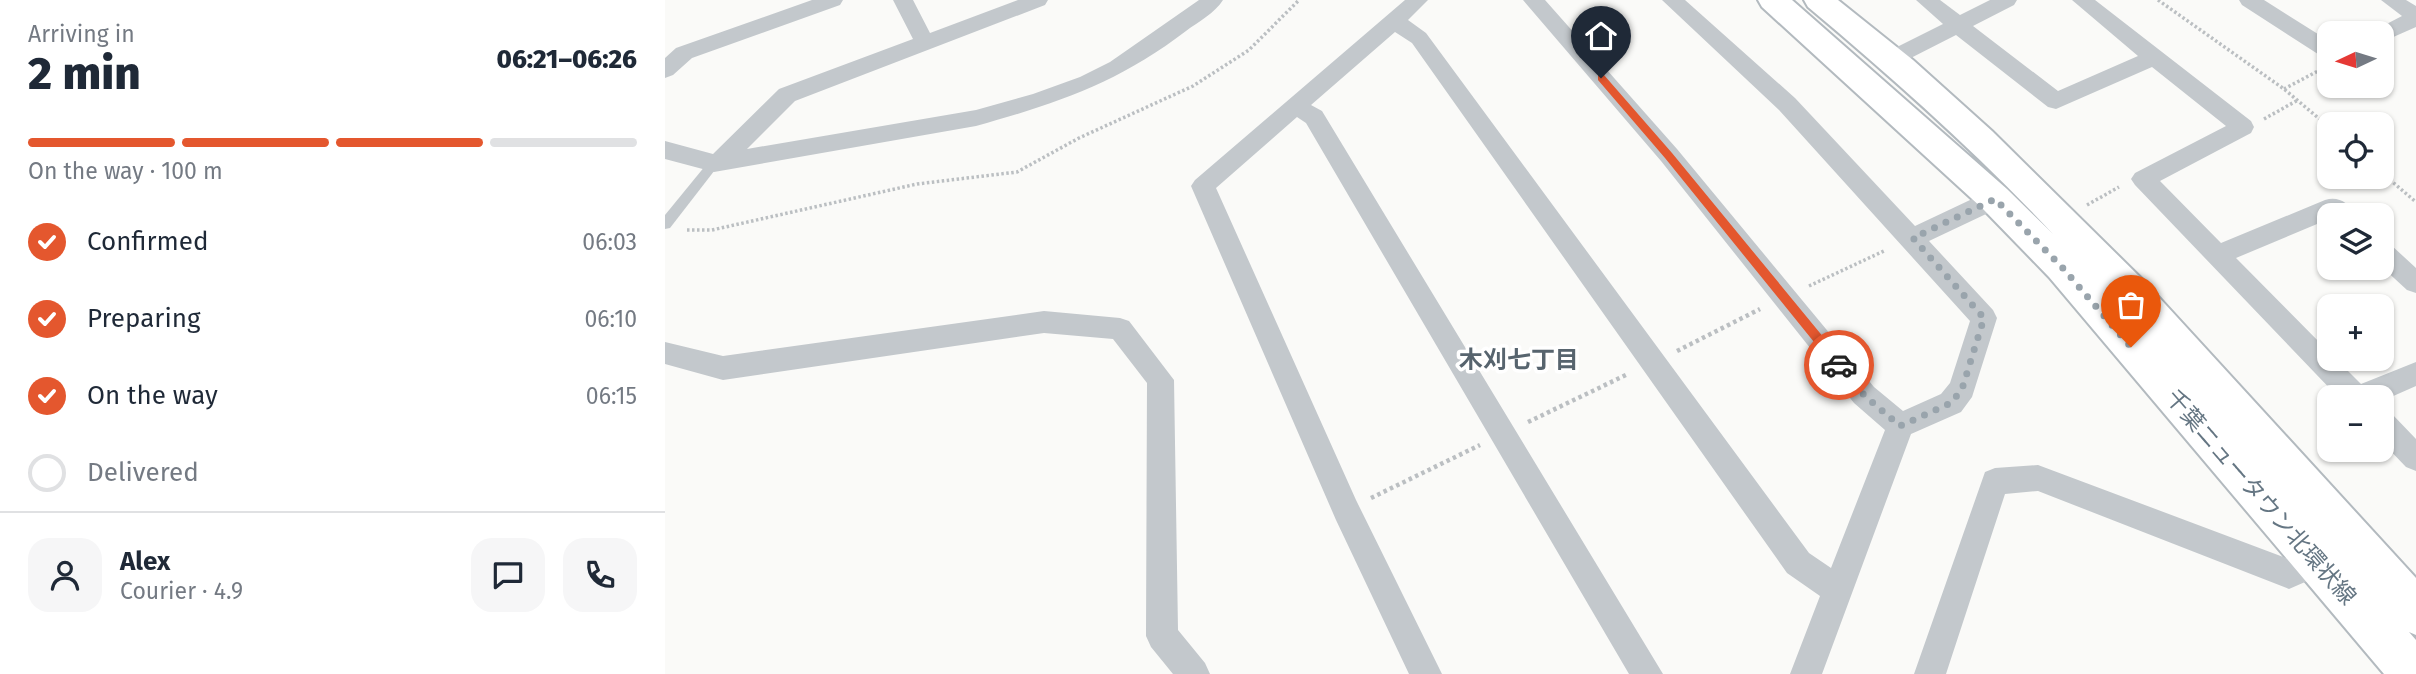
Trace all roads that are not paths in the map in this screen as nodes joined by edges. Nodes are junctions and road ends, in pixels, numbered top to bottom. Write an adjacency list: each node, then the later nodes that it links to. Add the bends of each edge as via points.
1 (833, 0): 23 (street, via 684,53)
2 (903, 0): 19 (street)
3 (1038, 0): 19 (street)
4 (1213, 0): 26 (street, via 1129,60 1047,98 976,118)
5 (1418, 0): 16 (street)
6 (1533, 0): 38 (street, via 1669,155 1864,395)
7 (1672, 0): 30 (street, via 1787,104)
8 (1773, 0): 27 (main road, 千葉ニュータウン北環状線)
9 (1819, 0): 22 (main road, 千葉ニュータウン北環状線)
10 (1926, 0): 17 (street)
11 (2007, 0): 17 (street)
12 (2082, 0): 21 (street)
13 (2249, 0): 20 (street)
14 (2391, 0): 15 (street)
15 (2416, 17): 18 (street)
16 (1394, 21): 24 (street); 42 (street, via 1419,38 1798,563)
17 (1958, 25): 21 (street, via 2056,101); 22 (street)
18 (2394, 29)
19 (925, 43): 26 (street, via 787,95)
20 (2317, 43)
21 (2155, 57): 31 (street, via 2243,127 2143,178)
22 (1891, 59): 43 (main road, 千葉ニュータウン北環状線, via 2039,197 2127,289)
23 (665, 70)
24 (1295, 106): 45 (street, via 1203,186 1346,510); 46 (street, via 1314,117)
25 (665, 150): 26 (street)
26 (717, 162): 29 (lane)
27 (1995, 199): 30 (street); 41 (main road, 千葉ニュータウン北環状線, via 2061,266)
28 (2317, 214): 31 (street)
29 (671, 227)
30 (1913, 238): 38 (street, via 1984,318 1962,389 1951,403)
31 (2217, 255): 36 (street)
32 (2394, 262): 33 (street)
33 (2416, 283)
34 (665, 353): 44 (street, via 723,368 1044,322 1120,328 1161,380 1162,636)
35 (2416, 374): 37 (street)
36 (2347, 385)
37 (2389, 385)
38 (1900, 426): 42 (street)
39 (2394, 436): 40 (street)
40 (2416, 458)
41 (2317, 562): 48 (street, via 2289,574 2038,478 1995,481); 49 (main road, 千葉ニュータウン北環状線)
42 (1838, 590): 47 (street)
43 (2416, 612)
44 (1194, 674)
45 (1426, 674)
46 (1647, 674)
47 (1806, 674)
48 (1930, 674)
49 (2415, 674)

